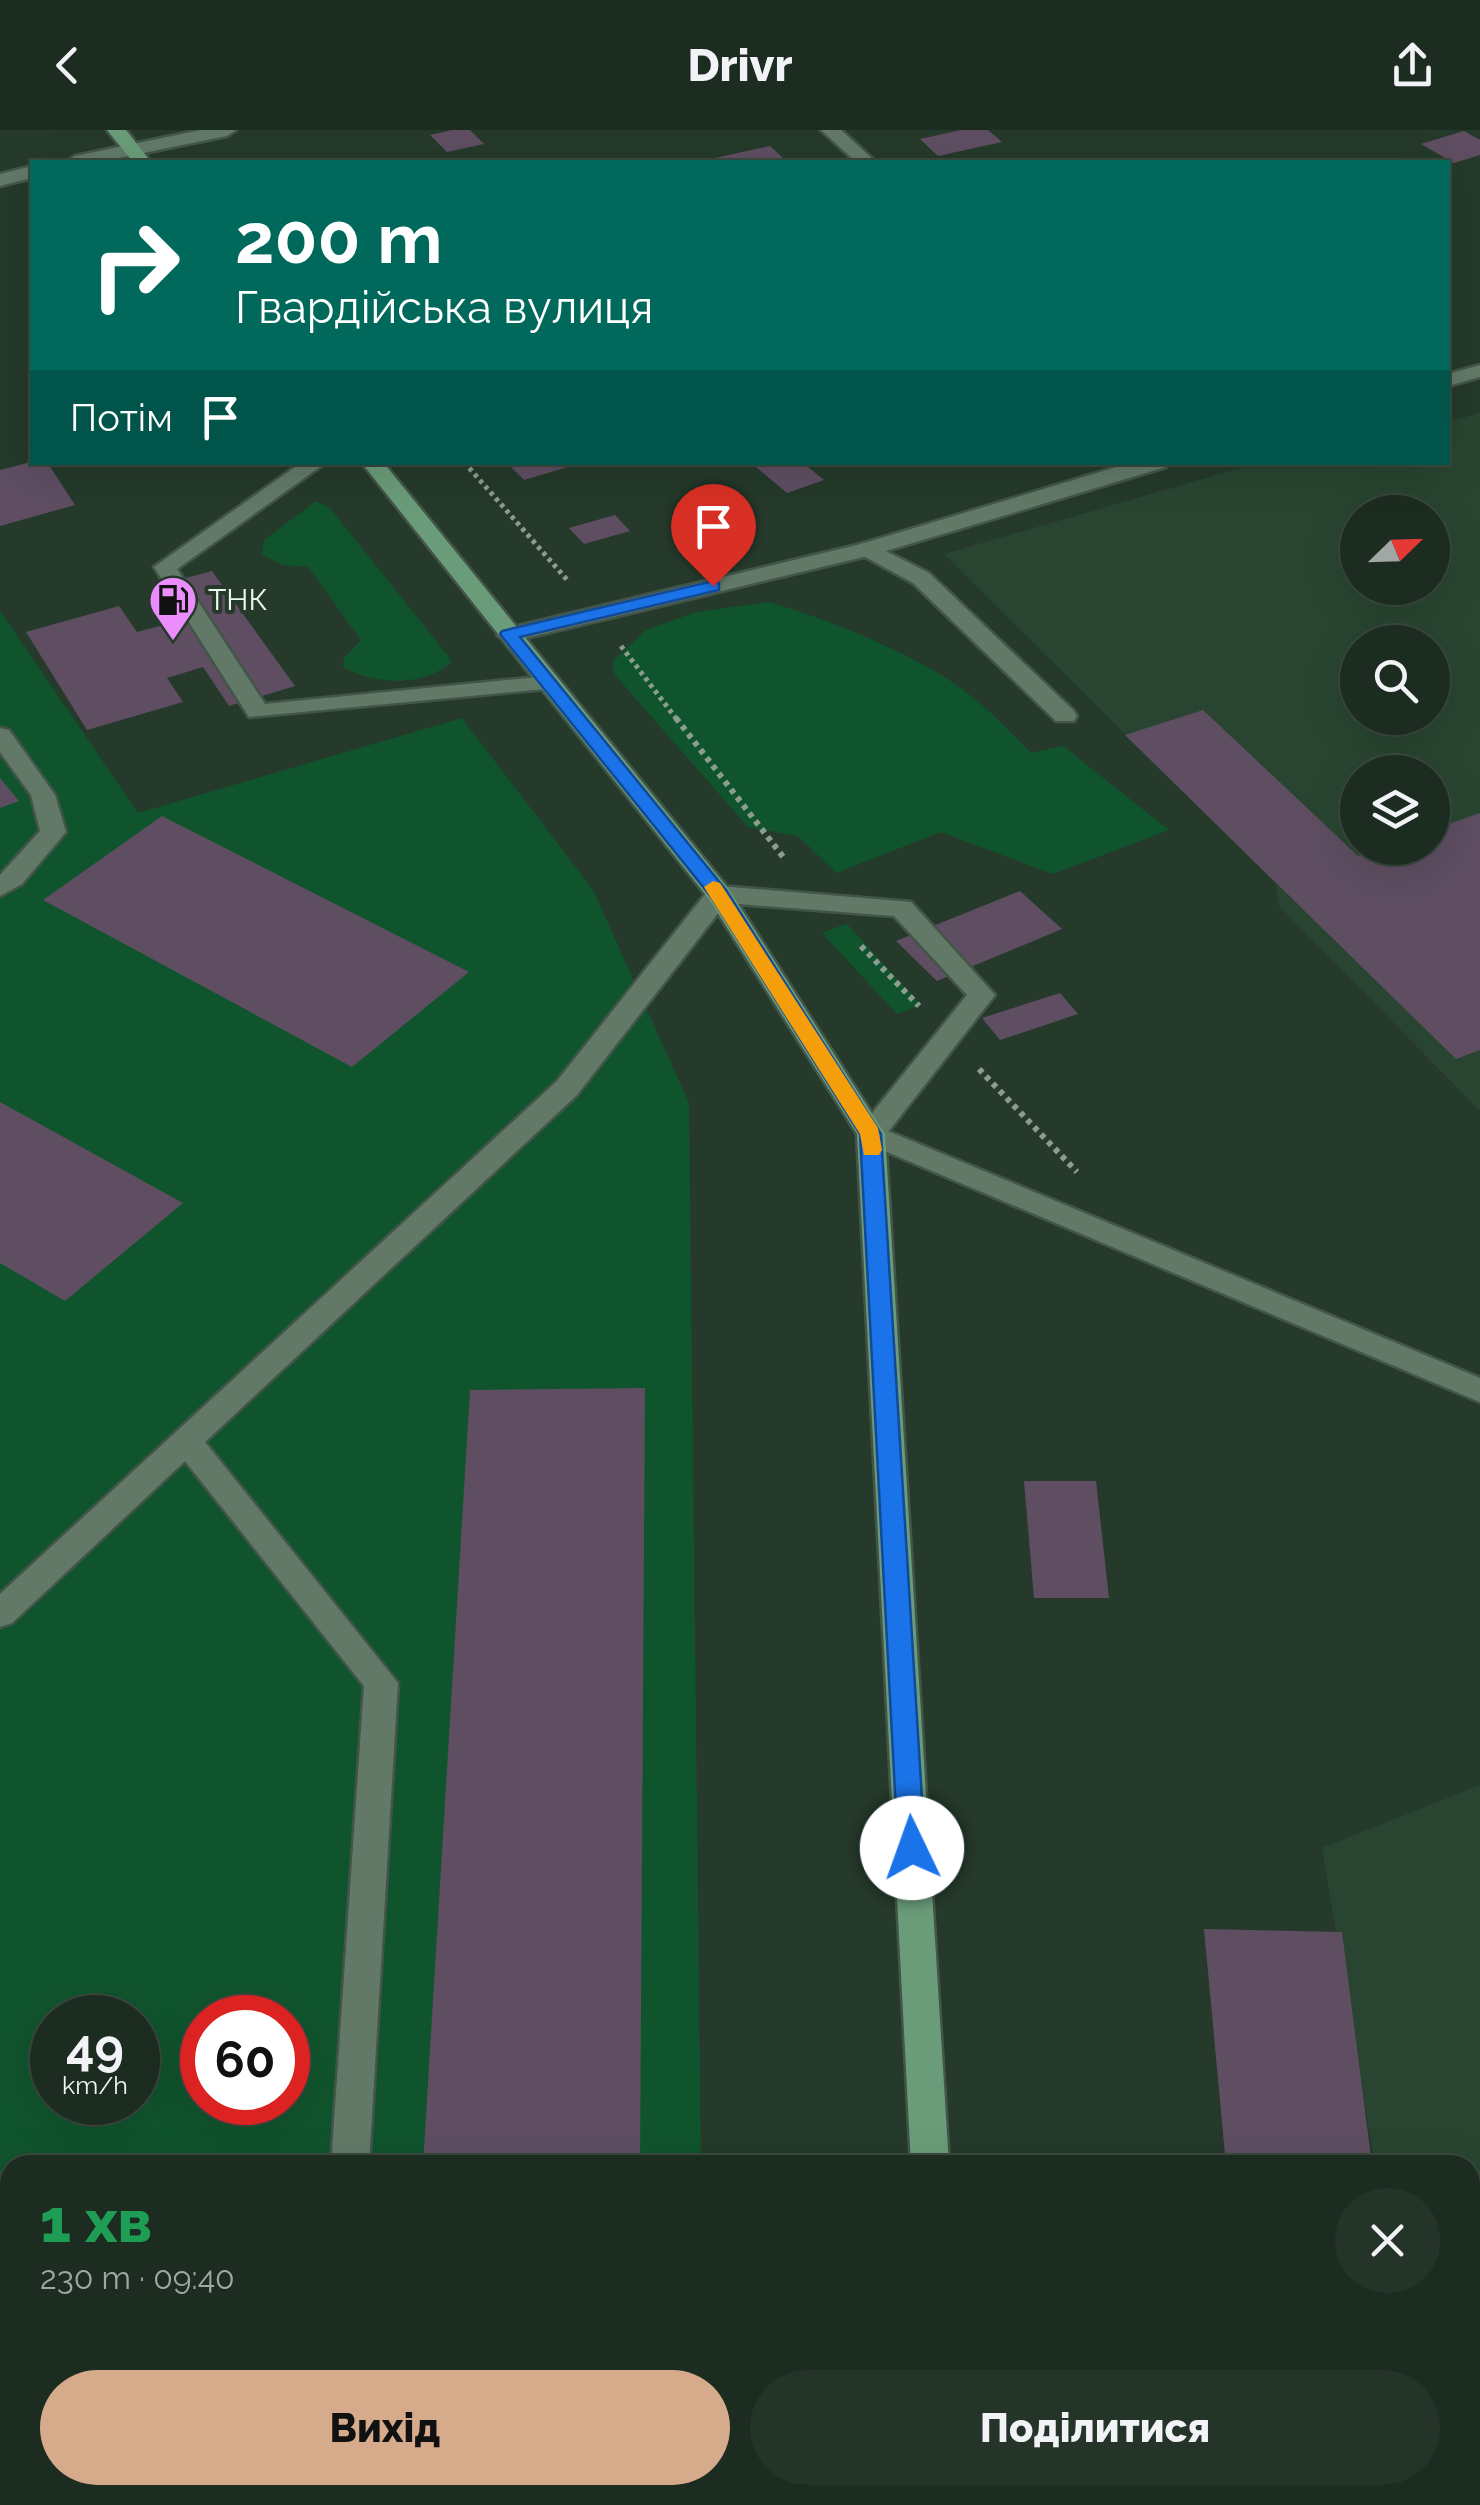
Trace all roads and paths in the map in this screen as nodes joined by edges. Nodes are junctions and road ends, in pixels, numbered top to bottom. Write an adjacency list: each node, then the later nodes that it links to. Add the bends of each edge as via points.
1 (116, 130): 4 (main road)
2 (227, 130): 4 (street)
3 (830, 130): 6 (street)
4 (137, 156): 5 (street)
5 (96, 160)
6 (865, 160)
7 (30, 172): 8 (street)
8 (0, 180)
9 (1480, 371): 10 (street)
10 (1450, 379)
11 (312, 465): 18 (street, via 165,566 258,712)
12 (374, 465): 17 (main road)
13 (467, 465): 16 (path)
14 (1148, 465): 15 (street)
15 (868, 550): 16 (street); 19 (street, via 920,578)
16 (596, 614): 17 (street)
17 (509, 634): 18 (main road)
18 (548, 683): 22 (main road)
19 (1065, 716)
20 (0, 734): 21 (street, via 44,795 54,832)
21 (0, 888)
22 (719, 894): 23 (main road); 23 (street, via 902,908 982,995); 25 (street, via 566,1088)
23 (871, 1134): 24 (street); 28 (main road)
24 (1480, 1391)
25 (186, 1441): 26 (street); 27 (street, via 380,1683)
26 (0, 1614)
27 (351, 2155)
28 (929, 2155)

